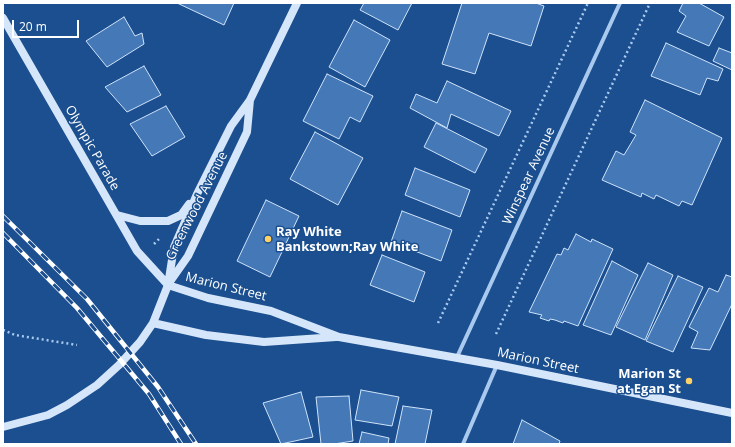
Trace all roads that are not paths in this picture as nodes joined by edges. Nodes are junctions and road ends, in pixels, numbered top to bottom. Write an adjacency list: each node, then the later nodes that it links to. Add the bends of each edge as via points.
1 (297, 3): 4 (main road, Greenwood Avenue)
2 (620, 3): 10 (street, Winspear Avenue)
3 (3, 18): 6 (main road, Olympic Parade)
4 (250, 100): 5 (main road, Greenwood Avenue, via 231,126); 7 (main road, Greenwood Avenue, via 247,132 188,256)
5 (196, 194): 6 (main road, via 181,215 168,221 140,221); 7 (main road, Greenwood Avenue, via 174,248)
6 (117, 215): 7 (main road, Olympic Parade, via 140,255)
7 (168, 285): 8 (main road, Marion Street); 9 (main road, Marion Street, via 208,298 271,310)
8 (153, 323): 9 (main road, Marion Street, via 206,335 264,342); 13 (main road, Marion Street, via 119,366 67,405 48,415)
9 (339, 337): 10 (main road, Marion Street)
10 (456, 357): 11 (main road, Marion Street)
11 (497, 365): 12 (main road, Marion Street); 14 (street)
12 (732, 413)
13 (3, 427)
14 (463, 444)

